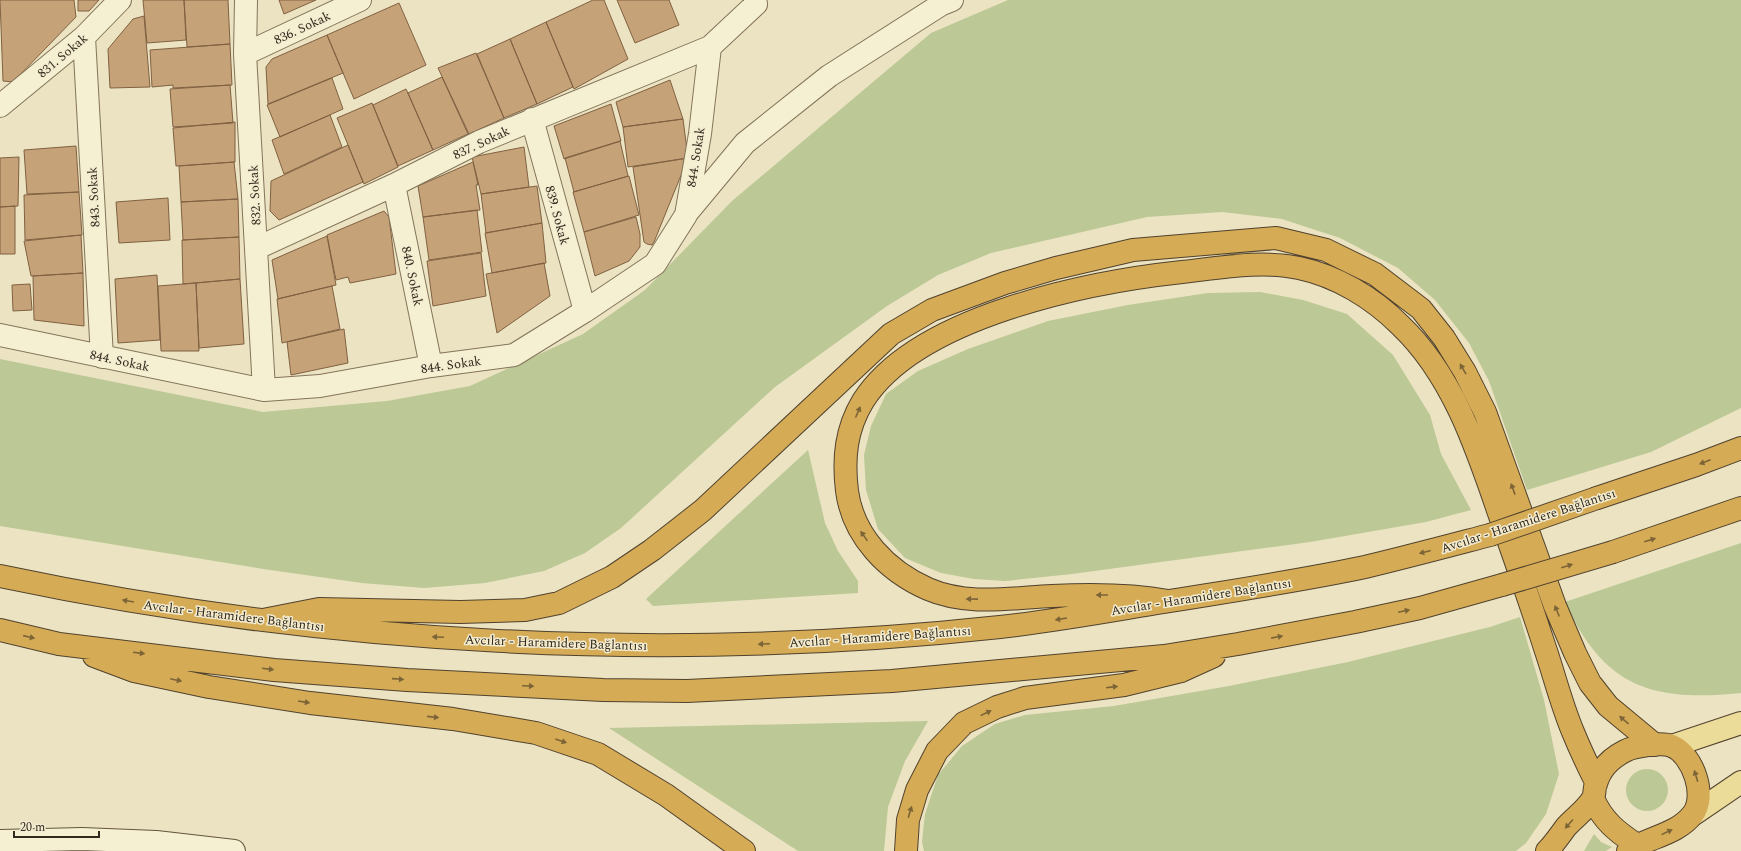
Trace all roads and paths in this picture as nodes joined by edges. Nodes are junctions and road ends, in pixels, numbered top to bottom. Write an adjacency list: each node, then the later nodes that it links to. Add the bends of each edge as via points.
1 (120, 0): 6 (street, 831. Sokak)
2 (246, 0): 8 (street, 832. Sokak)
3 (360, 0): 8 (street, 836. Sokak)
4 (756, 0): 7 (street, via 756,4)
5 (952, 0): 12 (street, via 829,76 745,143)
6 (84, 37): 9 (street, 831. Sokak); 16 (street, 843. Sokak)
7 (710, 47): 10 (street, 837. Sokak); 12 (street, 844. Sokak, via 700,134)
8 (245, 54): 13 (street, 832. Sokak)
9 (0, 106)
10 (532, 119): 11 (street, 837. Sokak, via 479,142); 14 (street, 839. Sokak)
11 (394, 185): 13 (street, 837. Sokak); 17 (street, 840. Sokak)
12 (686, 215): 14 (street, 844. Sokak, via 655,264)
13 (257, 248): 18 (street, 832. Sokak)
14 (585, 311): 17 (street, 844. Sokak, via 514,355)
15 (0, 335): 16 (street, 844. Sokak)
16 (102, 357): 18 (street, 844. Sokak)
17 (431, 366): 18 (street, 844. Sokak, via 320,386)
18 (264, 390)
19 (1741, 448): 22 (highway, Avcılar - Haramidere Bağlantısı, one-way to 22, bridge, via 1490,535 1366,566 1216,595)
20 (1741, 508): 26 (highway, one-way to 20, bridge, via 1420,608 1613,552)
21 (0, 576): 23 (highway, Avcılar - Haramidere Bağlantısı, one-way to 21, via 136,602)
22 (1168, 601): 23 (highway, Avcılar - Haramidere Bağlantısı, one-way to 23, via 1051,620 927,634 789,643 664,646 418,636); 30 (highway, one-way to 30, via 1140,596 1102,595 964,599 931,590 904,576 878,556 860,533 848,501 843,464 850,431 864,400 888,372 925,344 965,324 1008,308 1076,288 1144,276 1250,265 1298,268 1338,282 1374,301 1402,326 1429,356 1474,442)
23 (263, 620): 28 (highway, one-way to 23, via 1608,706 1590,683 1555,606 1485,412 1444,338 1421,309 1375,274 1326,250 1276,238 1133,250 1005,283 932,310 891,334 698,514 612,577 559,603 525,610 461,612 319,609)
24 (0, 630): 25 (highway, one-way to 25)
25 (59, 644): 26 (highway, one-way to 26, via 274,670 399,680 603,690 687,691 884,682 968,675 1164,656); 36 (highway, one-way to 36, via 134,671 209,687 310,703 453,719 536,733 598,754 666,795)
26 (1238, 644): 37 (highway, one-way to 26, via 908,820 916,790 937,751 964,723 997,707 1025,698 1124,685 1181,671)
27 (1741, 723): 28 (main road)
28 (1663, 745): 30 (highway, via 1626,750 1603,767); 31 (highway, one-way to 28, via 1698,799 1698,783 1693,768 1684,755)
29 (1741, 782): 31 (main road)
30 (1594, 790): 34 (highway, via 1598,812); 38 (highway, one-way to 38)
31 (1694, 814): 34 (highway, one-way to 31, via 1682,825)
32 (0, 840): 33 (street)
33 (84, 845): 35 (street, via 156,842)
34 (1632, 848)
35 (234, 851)
36 (744, 851)
37 (906, 851)
38 (1547, 851)

